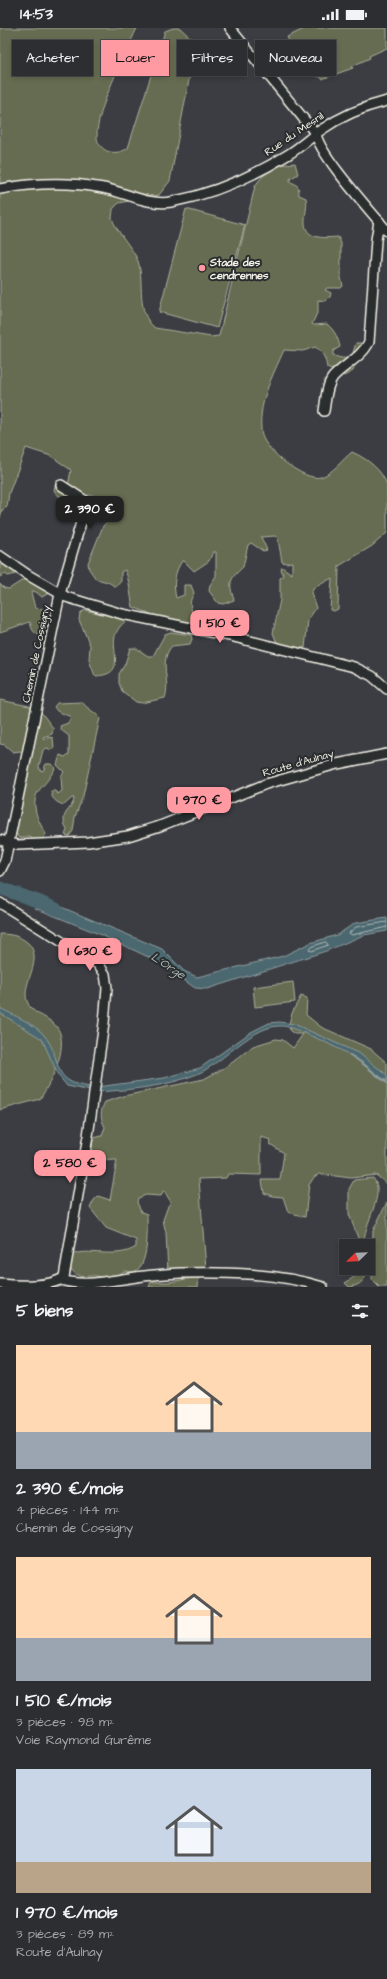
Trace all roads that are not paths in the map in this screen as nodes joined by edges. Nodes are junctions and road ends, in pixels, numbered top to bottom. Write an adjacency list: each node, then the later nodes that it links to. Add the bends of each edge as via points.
1 (230, 28): 3 (street)
2 (387, 101): 3 (street, Rue du Mesnil, via 350,113)
3 (316, 134): 4 (street, Rue du Mesnil, via 287,155 245,177 213,190 170,202 147,200 91,186 28,184); 5 (street, via 319,144 344,180)
4 (0, 189)
5 (379, 221): 6 (street); 7 (street, via 369,342 357,357 332,378)
6 (387, 231)
7 (324, 411)
8 (61, 485): 10 (street, Chemin de Cossigny, via 87,502)
9 (0, 556): 10 (street)
10 (60, 594): 11 (street, via 122,614 230,636 354,667 372,676); 13 (street, Chemin de Cossigny)
11 (387, 689)
12 (387, 754): 13 (street, Route d'Aulnay, via 337,764 266,784 128,836 88,842 18,844)
13 (4, 841): 14 (street, Chemin de Cossigny, via 5,861)
14 (0, 872)
15 (0, 903): 16 (street, via 99,965 105,974 107,988 94,1095 66,1271)
16 (61, 1280): 17 (street, via 54,1285 46,1286); 18 (street, via 70,1285 101,1284 150,1275 219,1274 274,1277)
17 (0, 1284)
18 (323, 1287)

